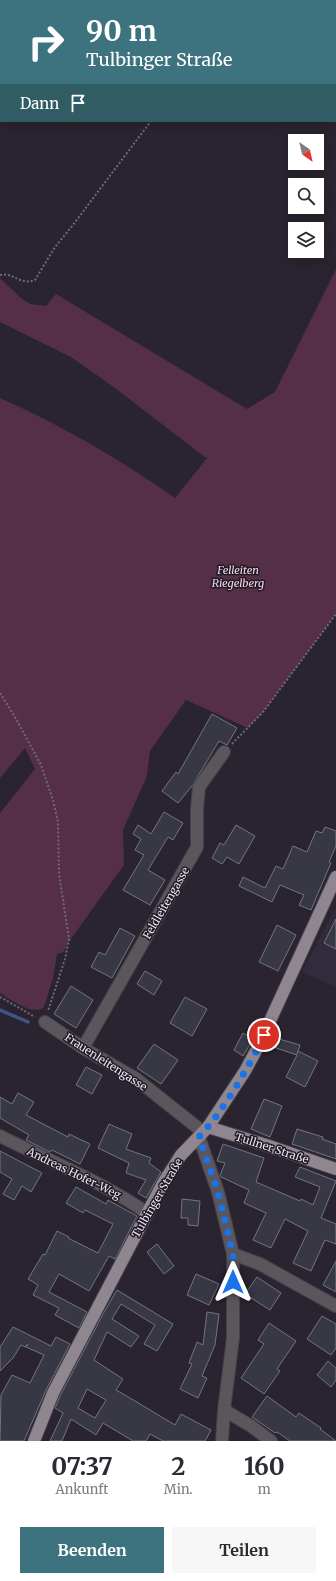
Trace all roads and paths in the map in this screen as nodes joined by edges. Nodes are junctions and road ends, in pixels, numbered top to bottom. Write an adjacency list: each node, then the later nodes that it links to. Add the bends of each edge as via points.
1 (150, 122): 2 (path, via 55,247 34,280 23,282 8,274)
2 (0, 275)
3 (336, 614): 5 (path, via 263,712)
4 (0, 693): 8 (path, via 41,765 58,822 59,874 68,946)
5 (224, 752): 9 (street, Feldleitengasse, via 199,786 198,847)
6 (336, 877): 10 (main road, Tulbinger Straße, via 258,1047 245,1071)
7 (0, 997): 8 (path)
8 (44, 1022): 9 (street, Frauenleitengasse)
9 (83, 1048): 10 (street, Frauenleitengasse, via 135,1078)
10 (203, 1132): 12 (main road, Tullner Straße, via 272,1147); 13 (main road, Tulbinger Straße, via 181,1155); 14 (street)
11 (0, 1136): 13 (street, Andreas Hofer-Weg, via 89,1178)
12 (336, 1169)
13 (147, 1213): 17 (main road, Tulbinger Straße, via 53,1393)
14 (233, 1254): 15 (street, via 260,1264); 16 (street, via 233,1338)
15 (336, 1306)
16 (224, 1410): 18 (street); 19 (street)
17 (34, 1441)
18 (222, 1441)
19 (271, 1441)

